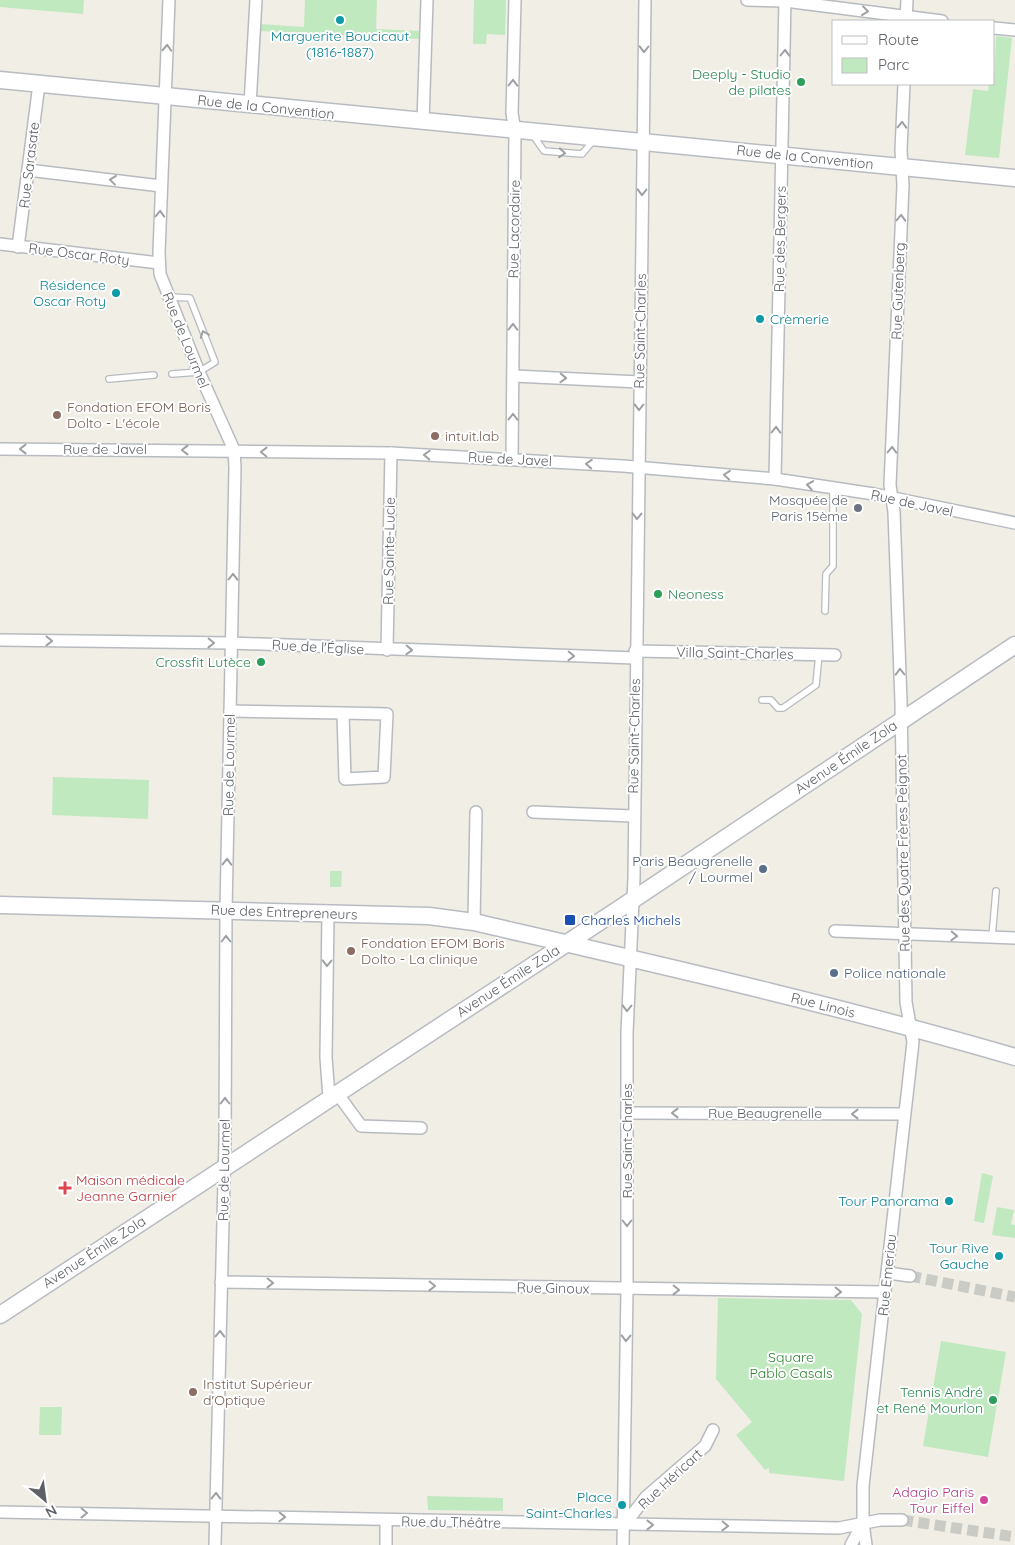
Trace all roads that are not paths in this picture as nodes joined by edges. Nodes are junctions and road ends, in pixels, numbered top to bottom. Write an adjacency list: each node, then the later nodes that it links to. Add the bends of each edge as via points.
1 (169, 0): 16 (street, Rue de Lourmel, one-way to 1)
2 (256, 0): 17 (street)
3 (427, 0): 18 (street)
4 (515, 0): 19 (street, Rue Lacordaire, one-way to 4, via 512,114)
5 (645, 0): 20 (street, Rue Saint-Charles, one-way to 20)
6 (747, 0): 7 (street)
7 (785, 0): 9 (street, one-way to 9); 21 (street, Rue des Bergers, one-way to 7)
8 (907, 0): 9 (street)
9 (906, 19): 10 (street)
10 (924, 20)
11 (995, 28): 12 (street)
12 (1015, 30)
13 (0, 80): 14 (main road, Rue de la Convention)
14 (39, 84): 16 (main road, Rue de la Convention); 23 (street, Rue Sarasate)
15 (904, 85): 22 (street, Rue Gutenberg, one-way to 15)
16 (164, 96): 17 (main road, Rue de la Convention); 25 (street, Rue de Lourmel)
17 (250, 105): 18 (main road, Rue de la Convention)
18 (423, 122): 19 (main road, Rue de la Convention)
19 (515, 131): 20 (main road, Rue de la Convention); 33 (street, Rue Lacordaire, one-way to 19)
20 (642, 143): 21 (main road, Rue de la Convention); 35 (street, Rue Saint-Charles, one-way to 35)
21 (783, 154): 22 (main road, Rue de la Convention); 41 (street, Rue des Bergers, one-way to 21)
22 (902, 167): 24 (main road, Rue de la Convention); 43 (street, Rue Gutenberg, one-way to 22)
23 (28, 170): 25 (street, one-way to 23); 26 (street, Rue Sarasate)
24 (1015, 178)
25 (161, 186): 28 (street, Rue de Lourmel, one-way to 25)
26 (18, 247): 27 (street, Rue Oscar Roty); 28 (street, Rue Oscar Roty)
27 (1, 248)
28 (158, 263): 29 (street, Rue de Lourmel)
29 (169, 297): 30 (street, Rue de Lourmel); 30 (lane, one-way to 29, via 215,362 190,298)
30 (199, 372): 31 (lane); 37 (street, Rue de Lourmel)
31 (172, 374)
32 (154, 375): 34 (lane)
33 (514, 376): 35 (street, one-way to 35); 39 (street, Rue Lacordaire, one-way to 33)
34 (109, 379)
35 (639, 382): 40 (street, Rue Saint-Charles, one-way to 40)
36 (0, 448): 37 (street, Rue de Javel, one-way to 36)
37 (234, 450): 38 (street, Rue de Javel, one-way to 37); 47 (street, Rue de Lourmel, one-way to 37)
38 (391, 453): 39 (street, Rue de Javel, one-way to 38); 49 (street, Rue Sainte-Lucie)
39 (512, 459): 40 (street, Rue de Javel, one-way to 39)
40 (638, 468): 41 (street, Rue de Javel, one-way to 40); 51 (street, Rue Saint-Charles, one-way to 51)
41 (776, 479): 42 (street, Rue de Javel, one-way to 41)
42 (833, 488): 43 (street, Rue de Javel); 45 (lane, via 833,566 826,574)
43 (892, 499): 44 (street, Rue de Javel); 56 (street, Rue des Quatre Frères Peignot, one-way to 43)
44 (1015, 523)
45 (825, 611)
46 (0, 640): 47 (street, Rue de l'Église, one-way to 47)
47 (231, 643): 49 (street, Rue de l'Église); 54 (street, Rue de Lourmel)
48 (1015, 645): 56 (main road, Avenue Émile Zola)
49 (387, 650): 51 (street, Rue de l'Église, one-way to 51)
50 (819, 654): 51 (street, Villa Saint-Charles); 52 (street, Villa Saint-Charles); 53 (lane, via 817,680 812,688 783,708 778,708 771,700)
51 (635, 655): 59 (street, Rue Saint-Charles)
52 (835, 655)
53 (762, 700)
54 (230, 711): 55 (street); 63 (street, Rue de Lourmel, one-way to 54)
55 (344, 713): 55 (street, via 345,779 384,777 387,714)
56 (901, 721): 61 (main road, Avenue Émile Zola); 67 (street, Rue des Quatre Frères Peignot)
57 (476, 812): 65 (street)
58 (533, 812): 59 (street)
59 (633, 816): 61 (street, Rue Saint-Charles)
60 (996, 892): 68 (lane)
61 (632, 900): 70 (main road, Avenue Émile Zola); 71 (street, Rue Saint-Charles)
62 (0, 905): 63 (main road, Rue des Entrepreneurs)
63 (226, 910): 64 (main road, Rue des Entrepreneurs); 78 (street, Rue de Lourmel, one-way to 63)
64 (328, 914): 65 (main road, Rue des Entrepreneurs, via 429,916); 74 (street, one-way to 74, via 326,1057)
65 (474, 922): 70 (main road, Rue des Entrepreneurs)
66 (835, 931): 67 (street)
67 (905, 934): 68 (street, one-way to 68); 72 (street, Rue des Quatre Frères Peignot, via 906,1002)
68 (992, 937): 69 (street)
69 (1015, 938)
70 (566, 944): 71 (main road, Rue Linois); 74 (main road, Avenue Émile Zola)
71 (629, 959): 72 (main road, Rue Linois); 75 (street, Rue Saint-Charles, one-way to 75)
72 (910, 1028): 73 (main road, Rue Linois); 76 (street, Rue Emeriau, via 913,1042)
73 (1015, 1057)
74 (333, 1096): 77 (street, via 361,1126); 78 (main road, Avenue Émile Zola)
75 (627, 1112): 76 (street, Rue Beaugrenelle, one-way to 75); 82 (street, Rue Saint-Charles, one-way to 82)
76 (904, 1114): 79 (street, Rue Emeriau)
77 (421, 1128)
78 (224, 1167): 81 (street, Rue de Lourmel); 84 (main road, Avenue Émile Zola)
79 (888, 1273): 80 (street); 83 (street, Rue Emeriau)
80 (910, 1276)
81 (221, 1282): 82 (street, Rue Ginoux, one-way to 82); 87 (street, Rue de Lourmel, one-way to 81)
82 (627, 1290): 83 (street, Rue Ginoux, one-way to 83); 91 (street, Rue Saint-Charles, one-way to 91)
83 (886, 1292): 90 (street, Rue Emeriau, via 863,1486)
84 (0, 1314)
85 (713, 1430): 91 (street, Rue Héricart, via 705,1446 646,1497)
86 (0, 1512): 87 (street, Rue du Théâtre, one-way to 87)
87 (216, 1515): 88 (street, Rue du Théâtre, one-way to 88); 92 (street, Rue de Lourmel)
88 (386, 1520): 91 (street, Rue du Théâtre); 93 (street)
89 (902, 1520): 90 (street, Rue du Théâtre)
90 (863, 1523): 91 (street, Rue du Théâtre, one-way to 90, via 839,1528); 95 (street, Rue Emeriau); 96 (street, Rue Emeriau)
91 (624, 1525): 94 (street)
92 (215, 1545)
93 (386, 1545)
94 (623, 1545)
95 (851, 1545)
96 (866, 1545)

